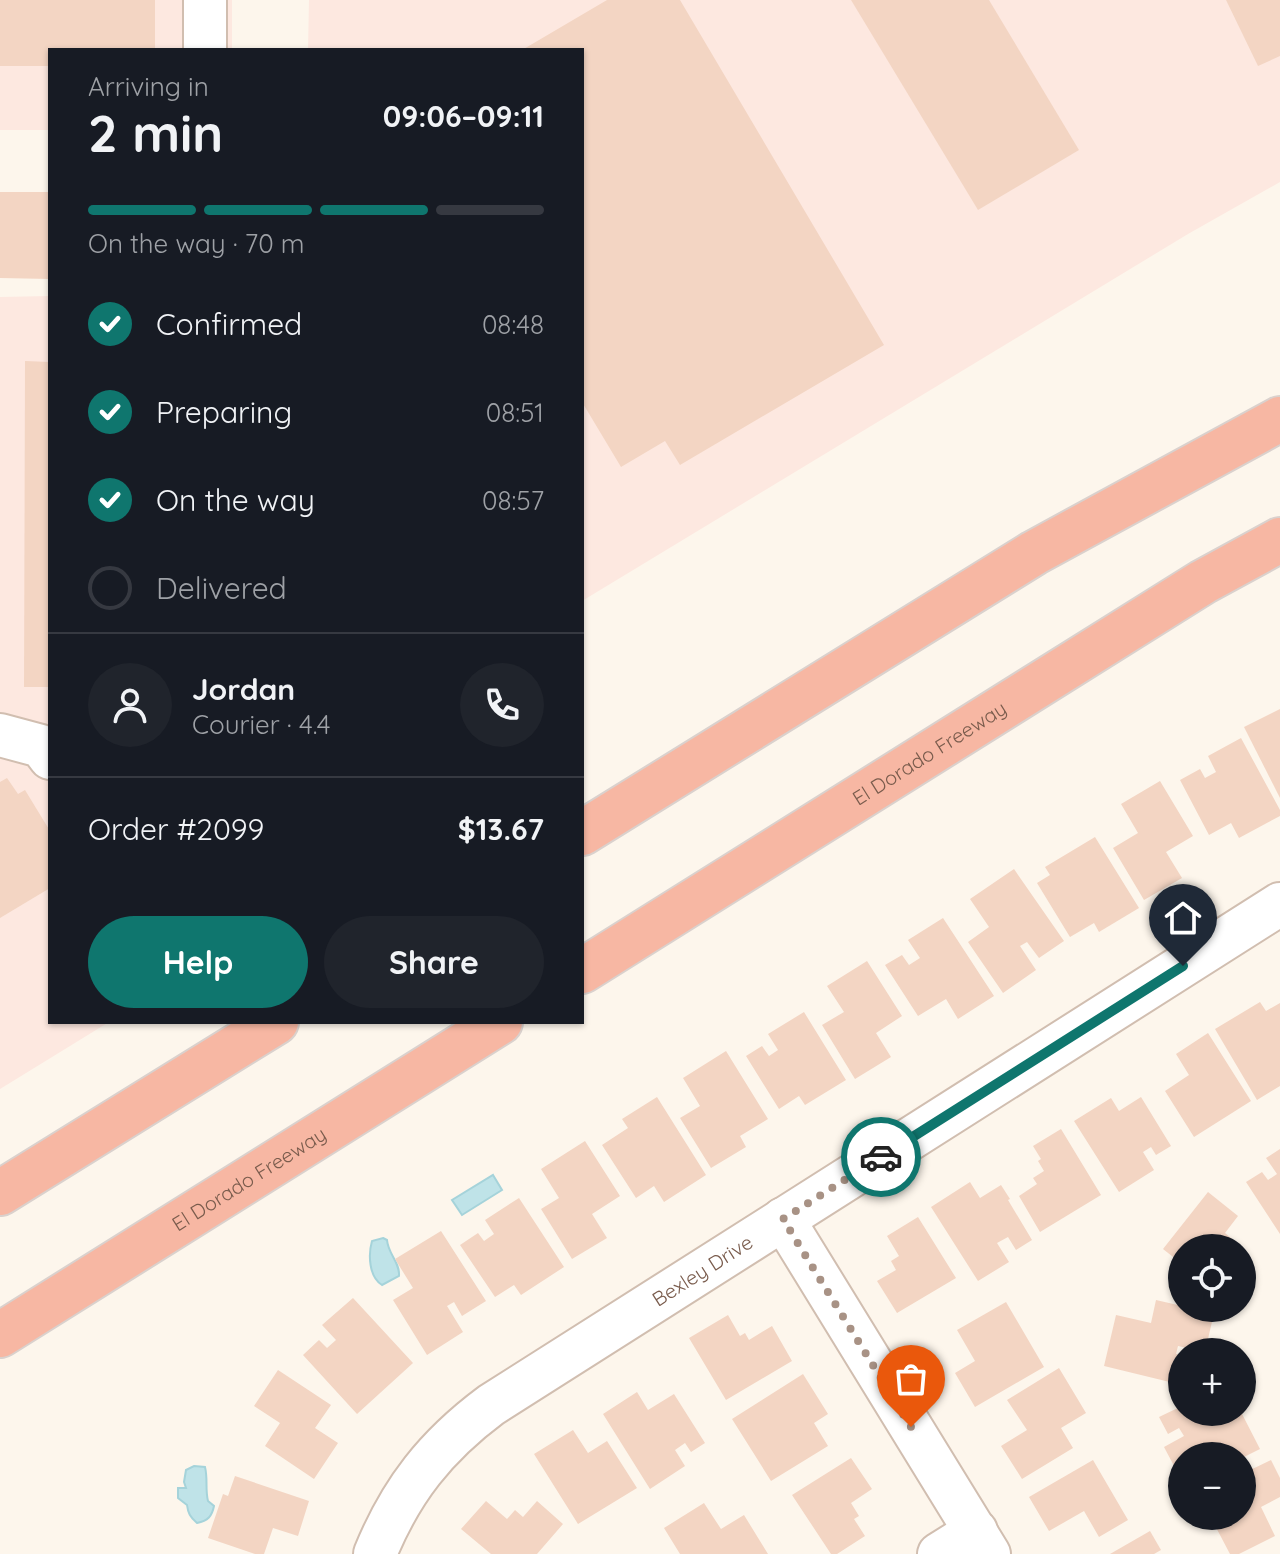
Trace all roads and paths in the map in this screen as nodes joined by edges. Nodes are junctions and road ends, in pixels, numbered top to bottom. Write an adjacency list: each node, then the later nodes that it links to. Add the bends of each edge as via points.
1 (205, 0): 2 (street)
2 (205, 48)
3 (1280, 419): 7 (highway, via 1034,553)
4 (1280, 540): 9 (highway, El Dorado Freeway, via 1203,582)
5 (0, 735): 6 (street, via 41,746)
6 (48, 755)
7 (584, 832)
8 (1280, 904): 13 (street, Bexley Drive)
9 (584, 970)
10 (273, 1024): 12 (highway)
11 (497, 1024): 14 (highway, El Dorado Freeway)
12 (0, 1193)
13 (783, 1219): 15 (street); 16 (street, Bexley Drive, via 461,1428 410,1485)
14 (0, 1335)
15 (982, 1543): 17 (street)
16 (375, 1554)
17 (939, 1554)

